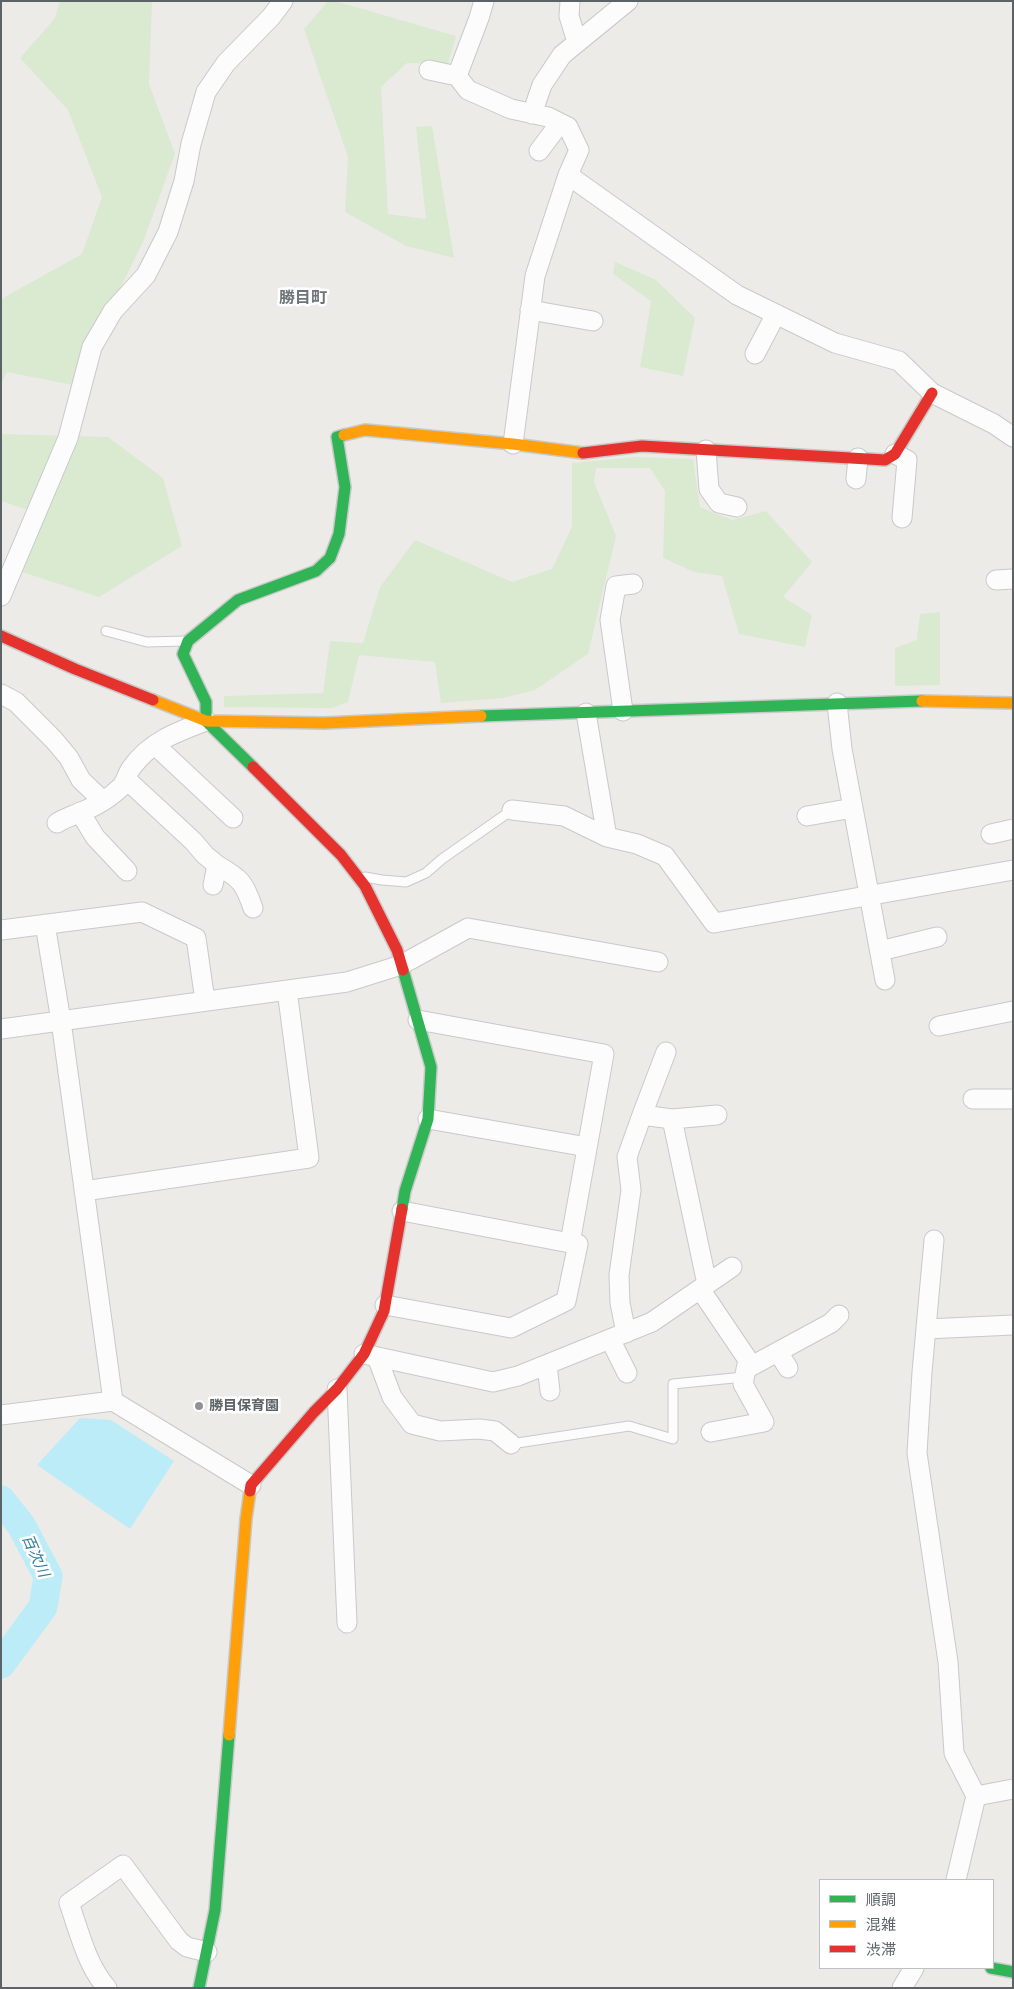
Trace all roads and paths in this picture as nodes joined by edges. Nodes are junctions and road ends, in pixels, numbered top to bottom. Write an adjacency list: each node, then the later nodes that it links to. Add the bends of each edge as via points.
1 (283, 1): 26 (street, via 226,63 206,92 168,232 146,275 113,311 92,347 68,438)
2 (484, 1): 7 (street)
3 (570, 1): 5 (street, via 569,16)
4 (628, 1): 5 (street)
5 (577, 42): 8 (street, via 562,55 542,85)
6 (429, 70): 7 (street)
7 (462, 90): 8 (street)
8 (532, 114): 9 (street)
9 (560, 123): 10 (street); 11 (street, via 568,127 579,150)
10 (538, 150)
11 (568, 175): 12 (street, via 534,276); 13 (street, via 737,295)
12 (530, 310): 14 (street); 18 (street)
13 (776, 314): 15 (street); 16 (street, via 835,343 900,361)
14 (593, 321)
15 (755, 354)
16 (932, 393): 17 (street); 20 (street)
17 (1013, 437)
18 (513, 444): 19 (street, via 580,453 642,446); 29 (street, via 365,430 337,437 344,487 339,534 330,558 316,571 238,600)
19 (706, 450): 21 (street); 23 (street, via 709,489 719,503)
20 (895, 454): 21 (street, via 885,460); 24 (street, via 907,460)
21 (858, 458): 22 (street)
22 (856, 479)
23 (737, 507)
24 (902, 518)
25 (633, 584): 33 (street, via 616,586 610,620 619,639)
26 (1, 596)
27 (106, 630): 29 (lane, via 147,642)
28 (1, 636): 35 (street)
29 (188, 641): 35 (street, via 183,654 206,702)
30 (1, 694): 38 (street, via 16,702 54,740 81,780)
31 (837, 703): 32 (street); 33 (street); 39 (street)
32 (1013, 703)
33 (623, 711): 34 (street)
34 (586, 712): 35 (street, via 324,723); 47 (street)
35 (206, 721): 36 (street, via 168,735); 51 (street, via 341,856)
36 (155, 745): 37 (street, via 131,768); 43 (street)
37 (126, 779): 38 (street); 48 (street)
38 (102, 802): 41 (street)
39 (853, 808): 42 (street); 53 (street)
40 (512, 810): 47 (street, via 564,816); 51 (lane, via 426,873 406,882)
41 (80, 812): 44 (street); 50 (street, via 95,836)
42 (807, 816)
43 (233, 818)
44 (57, 823)
45 (1013, 829): 46 (street)
46 (991, 834)
47 (607, 837): 53 (street, via 637,844 665,856 714,923)
48 (217, 865): 52 (street); 54 (street, via 240,879)
49 (1013, 870): 53 (street)
50 (127, 871)
51 (356, 875): 60 (street, via 398,950)
52 (213, 885)
53 (869, 896): 58 (street)
54 (253, 908)
55 (45, 924): 56 (street); 63 (street, via 142,912 196,938); 66 (street)
56 (1, 930)
57 (937, 937): 58 (street)
58 (880, 951): 61 (street)
59 (658, 962): 60 (street, via 468,928)
60 (401, 966): 62 (street, via 347,982); 65 (street)
61 (885, 980)
62 (287, 990): 63 (street); 77 (street, via 309,1158)
63 (205, 1001): 66 (street)
64 (1013, 1011): 67 (street)
65 (418, 1020): 74 (street, via 431,1067); 76 (street, via 604,1054)
66 (61, 1021): 68 (street); 77 (street)
67 (939, 1026)
68 (1, 1029)
69 (666, 1052): 72 (street)
70 (973, 1099): 71 (street)
71 (1013, 1099)
72 (642, 1115): 75 (street); 87 (street, via 627,1157 631,1190 620,1275)
73 (718, 1115): 75 (street)
74 (428, 1119): 76 (street); 78 (street, via 405,1191)
75 (672, 1119): 82 (street)
76 (587, 1147): 80 (street)
77 (84, 1191): 96 (street)
78 (402, 1211): 80 (street); 83 (street)
79 (934, 1240): 86 (street)
80 (570, 1243): 83 (street, via 578,1244 566,1302 512,1328)
81 (732, 1267): 82 (street)
82 (703, 1287): 87 (street, via 652,1322); 93 (street, via 748,1360)
83 (385, 1305): 89 (street)
84 (839, 1315): 88 (street, via 831,1323)
85 (1013, 1325): 86 (street)
86 (926, 1329): 103 (street, via 917,1453 948,1662 954,1753)
87 (618, 1336): 90 (street); 92 (street)
88 (778, 1352): 91 (street); 93 (street)
89 (370, 1356): 90 (street, via 493,1382); 94 (street); 99 (street, via 392,1397 412,1424 440,1431 479,1428 495,1431)
90 (547, 1365): 95 (street)
91 (788, 1368)
92 (627, 1373)
93 (746, 1373): 98 (street, via 743,1384 764,1422); 99 (lane, via 673,1384 673,1438 629,1426)
94 (337, 1389): 100 (street); 101 (street)
95 (550, 1391)
96 (113, 1401): 97 (street); 100 (street)
97 (1, 1415)
98 (711, 1432)
99 (511, 1444)
100 (251, 1485): 105 (street, via 215,1910)
101 (347, 1623)
102 (1013, 1789): 103 (street)
103 (976, 1796): 104 (street)
104 (956, 1879)
105 (207, 1952): 109 (street, via 187,1947 179,1941 124,1865 69,1903 89,1957 100,1980); 110 (street)
106 (994, 1968): 108 (street)
107 (913, 1969): 111 (street)
108 (1013, 1972)
109 (108, 1988)
110 (199, 1988)
111 (902, 1988)

